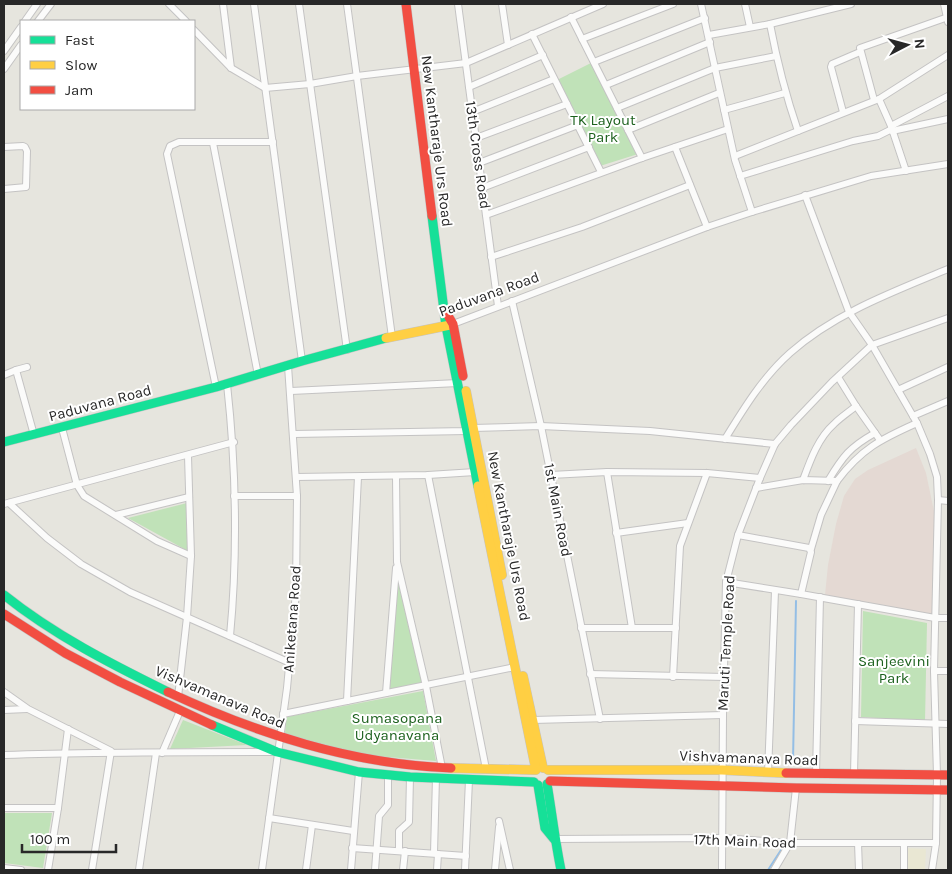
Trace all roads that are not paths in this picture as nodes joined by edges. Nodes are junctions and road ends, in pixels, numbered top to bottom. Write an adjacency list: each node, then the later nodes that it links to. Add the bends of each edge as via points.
1 (37, 4): 20 (street)
2 (51, 4): 21 (street)
3 (169, 4): 22 (street)
4 (223, 4): 41 (street)
5 (254, 4): 49 (street)
6 (299, 4): 47 (street)
7 (347, 4): 45 (street)
8 (406, 4): 44 (main road, New Kantharaje Urs Road)
9 (458, 4): 40 (street, 13th Cross Road)
10 (502, 4): 32 (street)
11 (602, 4): 17 (street)
12 (673, 4): 29 (street)
13 (701, 4): 18 (street)
14 (745, 4): 24 (street)
15 (851, 4): 23 (street)
16 (944, 4): 19 (street)
17 (571, 17): 27 (street); 29 (street)
18 (705, 18): 28 (street); 39 (street)
19 (948, 19): 35 (street, via 860,48)
20 (26, 20)
21 (39, 20)
22 (185, 20)
23 (770, 24): 24 (street); 38 (street)
24 (750, 27): 28 (street)
25 (20, 28): 31 (street)
26 (195, 31): 41 (street)
27 (532, 34): 32 (street); 36 (street)
28 (709, 35): 30 (street)
29 (582, 39): 39 (street)
30 (710, 42): 42 (street); 48 (street)
31 (6, 44): 34 (street)
32 (508, 44): 40 (street)
33 (20, 46): 43 (street)
34 (4, 51)
35 (860, 52): 54 (street); 59 (street, via 831,67)
36 (543, 55): 46 (street); 50 (street)
37 (948, 55): 54 (street)
38 (776, 56): 42 (street); 52 (street)
39 (594, 62): 48 (street)
40 (466, 63): 44 (street); 50 (street, 13th Cross Road)
41 (232, 68): 49 (street)
42 (715, 68): 51 (street); 56 (street)
43 (4, 69)
44 (414, 70): 45 (street); 92 (main road, New Kantharaje Urs Road, via 445,312)
45 (357, 76): 47 (street); 93 (street)
46 (554, 79): 55 (street); 58 (street)
47 (310, 84): 49 (street); 95 (street)
48 (606, 85): 56 (street)
49 (265, 88): 67 (street)
50 (469, 88): 58 (street, 13th Cross Road)
51 (719, 93): 57 (street); 64 (street)
52 (785, 93): 57 (street); 65 (street)
53 (948, 96): 63 (street)
54 (876, 99): 59 (street); 63 (street)
55 (567, 104): 61 (street); 66 (street)
56 (617, 108): 64 (street)
57 (724, 110): 62 (street)
58 (472, 112): 66 (street, 13th Cross Road)
59 (843, 112): 65 (street)
60 (948, 119): 63 (street)
61 (578, 125): 70 (street); 74 (street)
62 (728, 129): 71 (street); 72 (street)
63 (892, 129): 76 (street); 78 (street, via 878,136)
64 (628, 130): 73 (street)
65 (798, 131): 72 (street)
66 (476, 138): 74 (street, 13th Cross Road)
67 (273, 142): 68 (street); 96 (street)
68 (213, 143): 102 (street); 106 (street, via 179,142 170,146 167,154)
69 (4, 147): 81 (street, via 23,146 27,151 26,187)
70 (589, 147): 77 (street); 80 (street)
71 (675, 147): 73 (street); 79 (street)
72 (735, 156): 78 (street)
73 (642, 158): 77 (street)
74 (479, 163): 80 (street, 13th Cross Road)
75 (948, 164): 76 (street, Paduvana Road)
76 (906, 171): 82 (street, Paduvana Road, via 871,176)
77 (601, 172): 84 (street)
78 (740, 176): 83 (street)
79 (690, 185): 85 (street); 86 (street, via 582,227)
80 (482, 188): 84 (street, 13th Cross Road)
81 (4, 189)
82 (805, 195): 83 (street, Paduvana Road); 90 (street)
83 (752, 212): 85 (street, Paduvana Road)
84 (486, 215): 86 (street, 13th Cross Road)
85 (707, 227): 88 (street, Paduvana Road)
86 (491, 257): 89 (street, 13th Cross Road)
87 (948, 269): 90 (street)
88 (512, 300): 89 (street, Paduvana Road); 112 (street, 1st Main Road)
89 (498, 306): 92 (street, Paduvana Road)
90 (849, 312): 94 (street); 118 (street, via 820,329 789,354 756,390)
91 (948, 318): 94 (street, Maruti Temple Road)
92 (450, 325): 93 (main road, Paduvana Road); 104 (main road, New Kantharaje Urs Road); 114 (main road, New Kantharaje Urs Road)
93 (392, 338): 95 (main road, Paduvana Road)
94 (872, 345): 103 (street, Maruti Temple Road); 107 (street)
95 (347, 350): 96 (main road, Paduvana Road)
96 (302, 361): 97 (main road, Paduvana Road)
97 (288, 366): 102 (main road, Paduvana Road); 108 (street, Aniketana Road)
98 (27, 367): 100 (street)
99 (948, 367): 107 (street)
100 (16, 370): 101 (street); 116 (street)
101 (4, 375)
102 (258, 375): 105 (main road, Paduvana Road)
103 (838, 377): 110 (street); 122 (street, Maruti Temple Road)
104 (458, 383): 108 (street); 114 (main road, New Kantharaje Urs Road)
105 (228, 384): 106 (main road, Paduvana Road); 121 (street)
106 (216, 387): 113 (main road, Paduvana Road)
107 (898, 390): 111 (street)
108 (291, 391): 117 (street, Aniketana Road)
109 (948, 401): 111 (street)
110 (856, 406): 115 (street); 133 (street, via 825,435)
111 (915, 420): 119 (street); 141 (street, via 937,477)
112 (541, 426): 114 (street); 118 (street, via 650,431); 128 (street, 1st Main Road)
113 (62, 428): 116 (main road, Paduvana Road); 136 (street)
114 (470, 430): 117 (street); 124 (main road, New Kantharaje Urs Road); 184 (main road, New Kantharaje Urs Road)
115 (875, 433): 119 (street); 134 (street, via 851,448)
116 (34, 434): 120 (main road, Paduvana Road)
117 (294, 434): 130 (street, Aniketana Road)
118 (725, 439): 122 (street)
119 (880, 440): 135 (street, via 850,464)
120 (4, 442)
121 (234, 442): 123 (street); 138 (street)
122 (776, 444): 132 (street, Maruti Temple Road)
123 (188, 456): 136 (street); 140 (street)
124 (475, 472): 127 (street); 166 (main road, New Kantharaje Urs Road)
125 (607, 472): 126 (street); 128 (street); 146 (street)
126 (707, 473): 132 (street); 145 (street)
127 (428, 475): 129 (street); 172 (street)
128 (551, 475): 161 (street, 1st Main Road)
129 (396, 476): 131 (street); 150 (street)
130 (296, 477): 131 (street); 139 (street, Aniketana Road)
131 (358, 477): 177 (street)
132 (760, 478): 137 (street, Maruti Temple Road)
133 (804, 480): 134 (street); 137 (street)
134 (828, 481): 135 (street)
135 (836, 481): 148 (street, via 821,514)
136 (77, 485): 143 (street); 144 (street, via 84,496)
137 (756, 488): 147 (street, Maruti Temple Road)
138 (234, 496): 139 (street); 164 (street, via 235,585)
139 (297, 496): 165 (street, Aniketana Road, via 296,592)
140 (189, 497): 144 (street); 149 (street)
141 (938, 500): 142 (street); 159 (street)
142 (948, 501)
143 (7, 504): 158 (street, via 81,564 130,592)
144 (116, 516): 149 (street, via 157,541)
145 (688, 523): 146 (street); 163 (street, via 680,546)
146 (616, 533): 162 (street)
147 (738, 535): 148 (street); 151 (street, Maruti Temple Road)
148 (811, 549): 153 (street)
149 (191, 556): 158 (street)
150 (397, 562): 173 (street); 175 (street)
151 (726, 582): 152 (street); 171 (street, Maruti Temple Road)
152 (775, 591): 153 (street); 200 (street)
153 (801, 594): 155 (street)
154 (4, 595): 176 (main road, Vishvamanava Road, via 72,642)
155 (820, 597): 156 (street); 201 (street)
156 (858, 604): 159 (street); 185 (street)
157 (4, 614): 180 (main road, Vishvamanava Road, via 65,653)
158 (187, 617): 164 (street); 176 (street)
159 (935, 618): 160 (street); 167 (street)
160 (948, 618)
161 (581, 628): 162 (street); 169 (street, 1st Main Road)
162 (632, 628): 163 (street)
163 (676, 628): 170 (street)
164 (230, 636): 165 (street)
165 (288, 662): 181 (street, Aniketana Road)
166 (516, 667): 172 (street); 197 (main road, New Kantharaje Urs Road)
167 (934, 671): 168 (street); 186 (street)
168 (948, 671)
169 (590, 674): 170 (street); 183 (street, 1st Main Road)
170 (672, 677): 171 (street)
171 (725, 677): 182 (street, Maruti Temple Road)
172 (468, 678): 173 (street); 196 (street)
173 (426, 686): 175 (street); 195 (street)
174 (4, 692): 178 (street)
175 (386, 693): 177 (street)
176 (178, 697): 189 (main road, Vishvamanava Road)
177 (347, 700): 181 (street)
178 (28, 709): 179 (street); 188 (street)
179 (4, 710)
180 (180, 711): 191 (main road, Vishvamanava Road); 193 (street)
181 (283, 714): 189 (street, Aniketana Road)
182 (723, 715): 183 (street); 198 (street, Maruti Temple Road)
183 (600, 719): 184 (street)
184 (533, 720): 197 (main road, New Kantharaje Urs Road)
185 (855, 721): 186 (street); 202 (street)
186 (934, 724): 187 (street); 204 (street)
187 (948, 724)
188 (68, 730): 190 (street); 192 (street)
189 (280, 738): 191 (street, Aniketana Road); 195 (main road, Vishvamanava Road, via 363,759)
190 (111, 751): 192 (street); 193 (street); 233 (street)
191 (277, 752): 193 (street); 199 (main road, Vishvamanava Road); 216 (street, Aniketana Road)
192 (65, 753): 194 (street); 215 (street)
193 (159, 753): 234 (street)
194 (4, 755)
195 (442, 768): 196 (main road, Vishvamanava Road)
196 (486, 769): 197 (main road, Vishvamanava Road)
197 (542, 769): 198 (main road, Vishvamanava Road); 209 (main road, via 551,775); 209 (main road, via 533,777)
198 (722, 770): 200 (main road, Vishvamanava Road); 210 (street, Maruti Temple Road)
199 (359, 772): 203 (main road, Vishvamanava Road); 218 (street)
200 (768, 773): 201 (main road, Vishvamanava Road)
201 (816, 774): 202 (main road, Vishvamanava Road)
202 (854, 774): 204 (main road, Vishvamanava Road)
203 (388, 775): 206 (main road, Vishvamanava Road); 226 (street, via 388,805 379,816)
204 (937, 775): 205 (main road, Vishvamanava Road); 212 (street)
205 (948, 776)
206 (410, 777): 207 (main road, Vishvamanava Road); 227 (street, via 409,822 399,831)
207 (436, 778): 208 (main road, Vishvamanava Road); 228 (street)
208 (469, 780): 209 (main road, Vishvamanava Road); 229 (street)
209 (542, 783): 210 (main road, Vishvamanava Road); 220 (main road, via 554,826)
210 (722, 786): 211 (main road, Vishvamanava Road); 219 (street, Maruti Temple Road)
211 (796, 788): 212 (main road, Vishvamanava Road); 221 (street)
212 (936, 789): 213 (main road, Vishvamanava Road); 224 (street)
213 (948, 790)
214 (4, 808): 215 (street)
215 (58, 808): 232 (street)
216 (269, 818): 217 (street); 235 (street, Aniketana Road)
217 (312, 825): 218 (street); 236 (street)
218 (353, 831): 225 (street)
219 (722, 838): 220 (street, 17th Main Road); 221 (street, 17th Main Road); 245 (street, Maruti Temple Road)
220 (554, 839): 244 (main road)
221 (790, 843): 222 (street, 17th Main Road); 246 (street)
222 (858, 843): 223 (street, 17th Main Road); 247 (street)
223 (904, 843): 224 (street, 17th Main Road); 248 (street)
224 (936, 843): 249 (street)
225 (352, 848): 226 (street); 237 (street)
226 (377, 850): 227 (street); 238 (street)
227 (402, 851): 228 (street); 239 (street)
228 (436, 854): 229 (street); 240 (street)
229 (466, 856): 241 (street)
230 (4, 868): 231 (street)
231 (21, 870)
232 (48, 870)
233 (92, 870)
234 (139, 870)
235 (262, 870)
236 (306, 870)
237 (351, 870)
238 (375, 870)
239 (403, 870)
240 (438, 870)
241 (465, 870)
242 (495, 870): 243 (street, via 499,821)
243 (510, 870)
244 (561, 870)
245 (722, 870)
246 (774, 870)
247 (859, 870)
248 (904, 870)
249 (932, 870)

